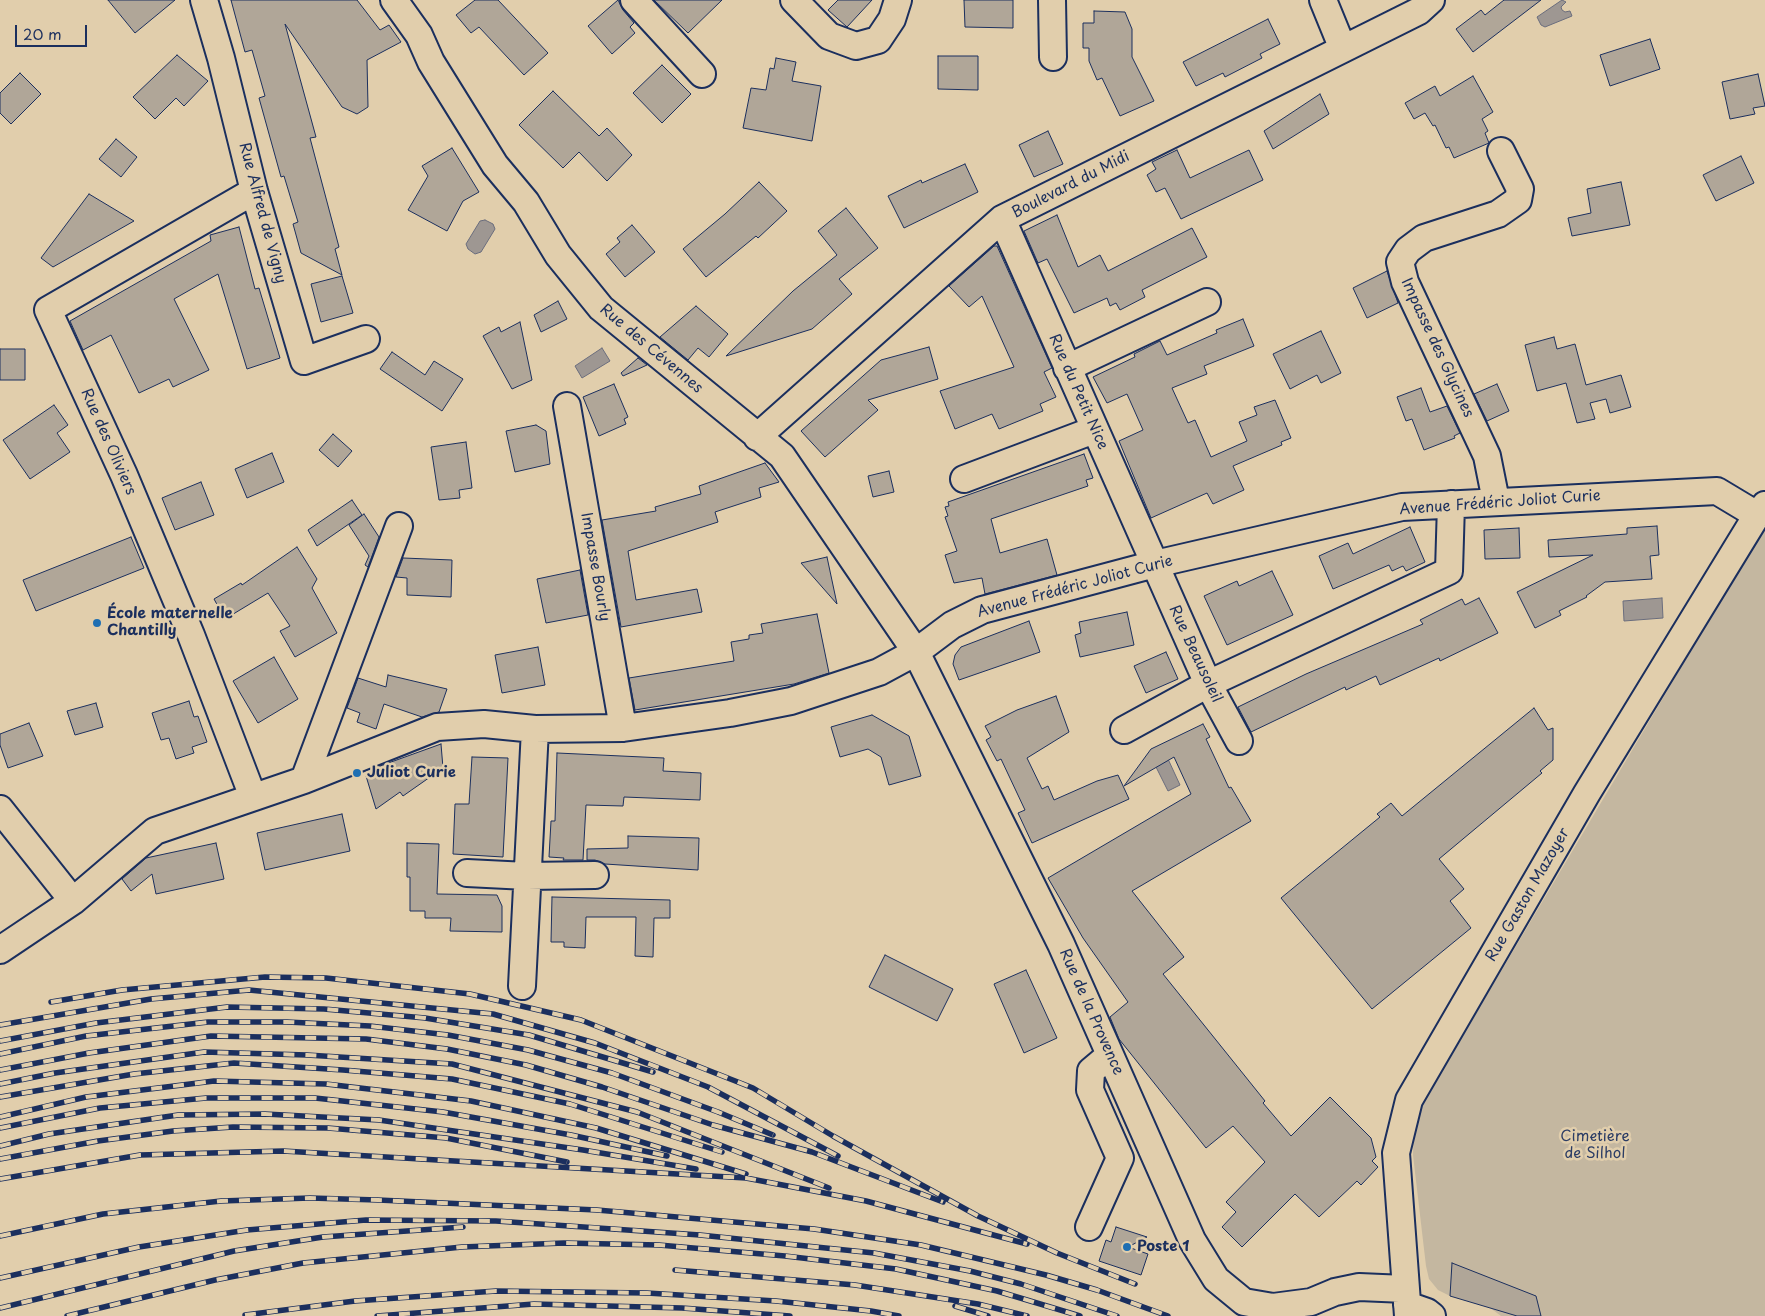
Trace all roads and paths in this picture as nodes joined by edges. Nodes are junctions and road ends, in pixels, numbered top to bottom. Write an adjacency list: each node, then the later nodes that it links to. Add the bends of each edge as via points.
1 (204, 0): 13 (street, Rue Alfred de Vigny, via 222,58)
2 (634, 0): 11 (street)
3 (794, 0): 4 (street, via 829,36 856,46 878,40 892,19)
4 (898, 0)
5 (1052, 0): 10 (street)
6 (1323, 0): 9 (street)
7 (1431, 0): 9 (street, Boulevard du Midi, via 1419,11)
8 (403, 3): 20 (street, Rue des Cévennes, via 430,62 495,165 526,202 558,255 583,286 602,308)
9 (1343, 49): 14 (street, Boulevard du Midi)
10 (1053, 57)
11 (702, 74)
12 (1501, 151): 22 (street, Impasse des Glycines, via 1520,189 1518,200 1498,214 1424,238 1408,250 1400,262 1404,282 1487,456)
13 (254, 191): 16 (street, Rue Alfred de Vigny, via 304,362); 34 (street, Rue des Oliviers, via 48,310 124,474 191,635)
14 (1002, 219): 17 (street, Rue du Petit Nice); 20 (street, Boulevard du Midi)
15 (1207, 302): 17 (street)
16 (366, 339)
17 (1067, 368): 19 (street, Rue du Petit Nice)
18 (567, 406): 30 (street, Impasse Bourly)
19 (1094, 430): 21 (street); 26 (street, Rue du Petit Nice)
20 (756, 437): 27 (street, Rue des Cévennes, via 782,456)
21 (964, 479)
22 (1496, 501): 23 (street, Avenue Frédéric Joliot Curie); 24 (street, Avenue Frédéric Joliot Curie, via 1718,491)
23 (1451, 504): 26 (street, Avenue Frédéric Joliot Curie, via 1402,507); 28 (street, via 1449,571)
24 (1761, 510): 44 (street, Rue Gaston Mazoyer, via 1587,793 1409,1100 1396,1153)
25 (399, 526): 33 (street)
26 (1155, 564): 27 (street, Avenue Frédéric Joliot Curie, via 982,610 952,625); 28 (street, Rue Beausoleil)
27 (916, 652): 30 (street, Avenue Frédéric Joliot Curie, via 879,672 791,701); 42 (street, Rue de la Provence, via 1061,944)
28 (1208, 684): 31 (street); 32 (street, Rue Beausoleil)
29 (535, 728): 30 (street, Avenue Frédéric Joliot Curie); 33 (street, Avenue Frédéric Joliot Curie, via 484,724 437,727); 38 (street)
30 (623, 728)
31 (1124, 730)
32 (1239, 742)
33 (304, 780): 34 (street, Avenue Frédéric Joliot Curie)
34 (253, 797): 39 (street, Avenue Frédéric Joliot Curie, via 155,831)
35 (0, 809): 39 (street)
36 (467, 873): 38 (street)
37 (595, 875): 38 (street)
38 (527, 876): 41 (street)
39 (73, 901): 40 (street, Avenue Frédéric Joliot Curie)
40 (0, 950)
41 (522, 986)
42 (1110, 1055): 43 (street, via 1091,1071 1090,1090 1120,1158); 45 (street, Rue de la Provence, via 1192,1240 1216,1279 1244,1302)
43 (1089, 1227)
44 (1407, 1303): 45 (street, Rue de la Provence, via 1359,1286 1335,1292); 46 (street)
45 (1316, 1309)
46 (1432, 1316)

